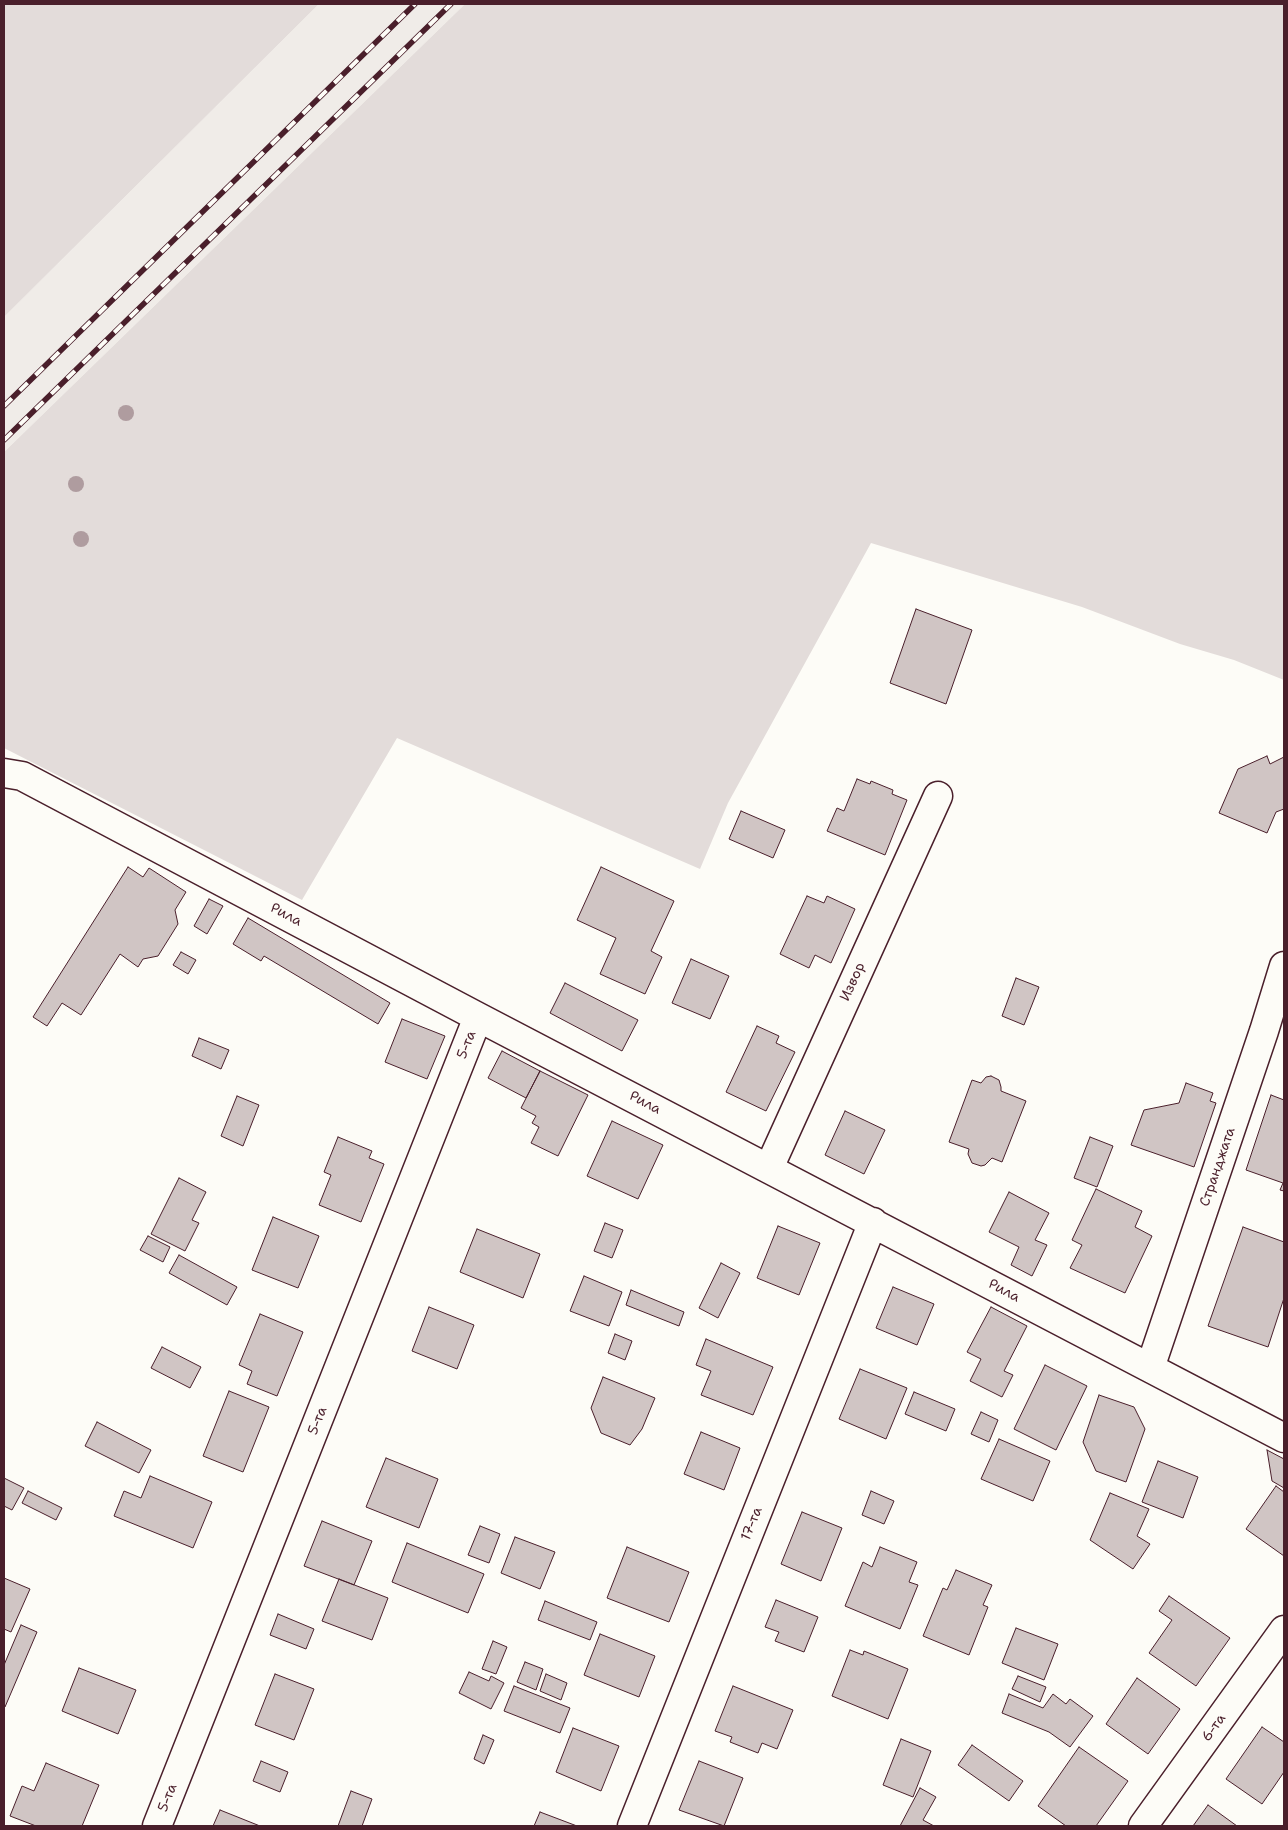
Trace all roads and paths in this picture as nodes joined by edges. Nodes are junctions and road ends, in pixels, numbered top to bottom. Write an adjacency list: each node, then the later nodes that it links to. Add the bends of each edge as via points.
1 (4, 773): 4 (street, Рила, via 22,776)
2 (938, 796): 5 (street, Извор)
3 (1284, 966): 7 (street, Странджата)
4 (478, 1017): 5 (street, Рила); 10 (street, 5-та)
5 (769, 1168): 6 (street, Рила)
6 (873, 1222): 7 (street, Рила); 11 (street, 17-та)
7 (1150, 1368): 8 (street, Рила)
8 (1284, 1438)
9 (1284, 1630): 12 (street, 6-та)
10 (157, 1826)
11 (632, 1826)
12 (1143, 1826)

